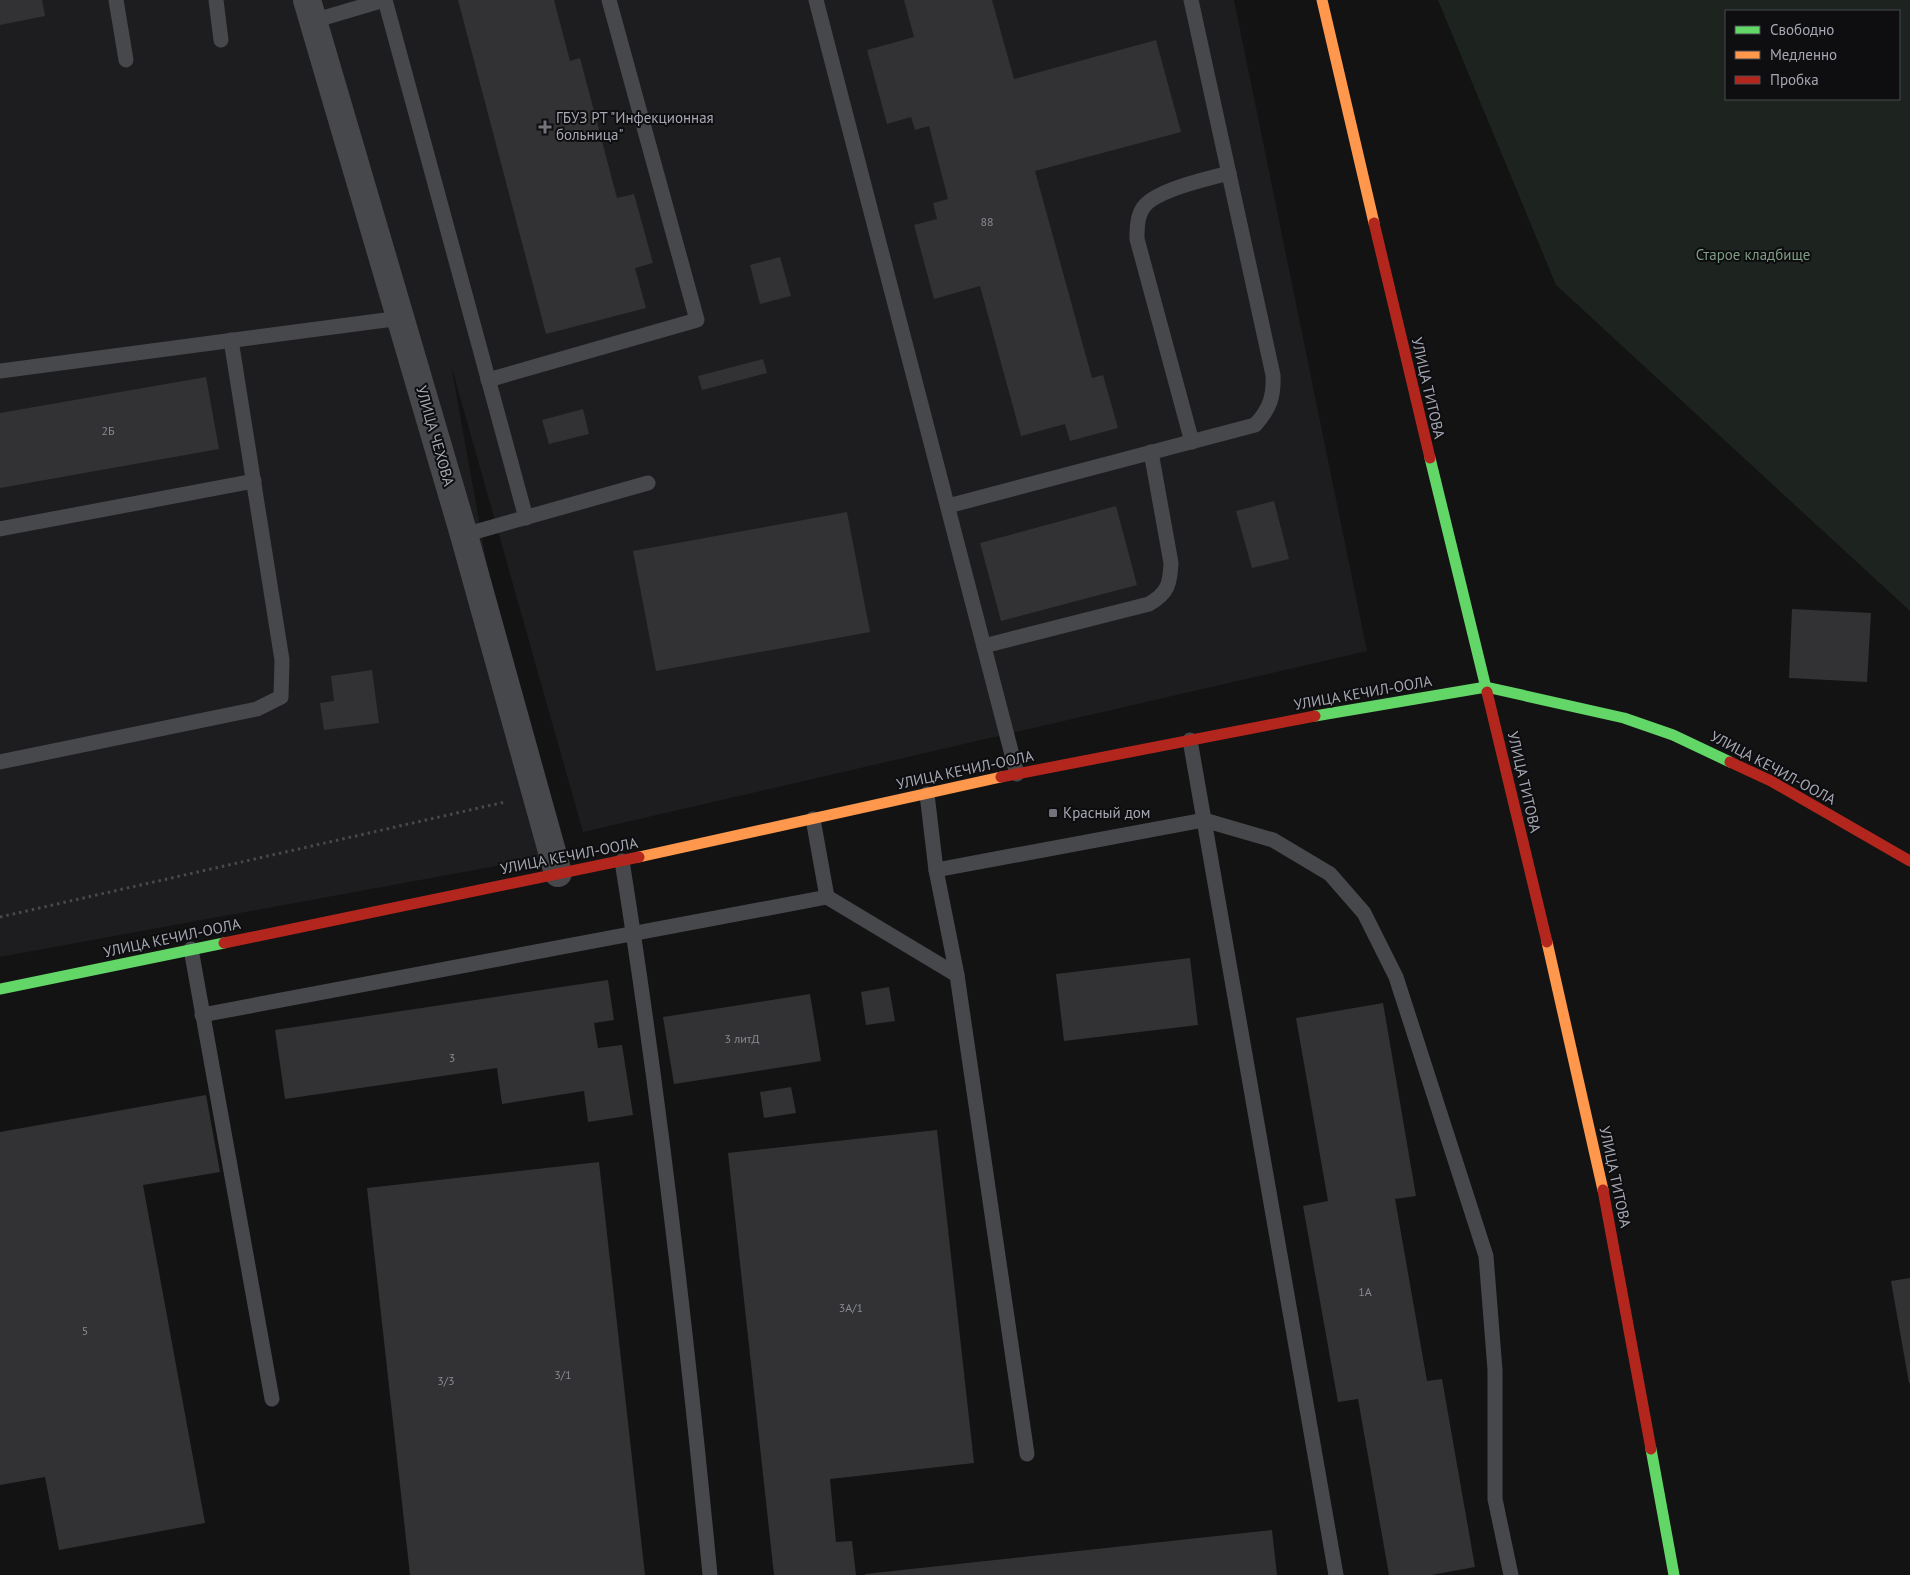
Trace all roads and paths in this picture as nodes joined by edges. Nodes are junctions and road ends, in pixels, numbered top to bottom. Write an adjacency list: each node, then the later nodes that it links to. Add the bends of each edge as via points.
1 (116, 0): 10 (lane)
2 (216, 0): 9 (lane)
3 (384, 0): 8 (lane); 15 (lane)
4 (610, 0): 15 (lane, via 698,320)
5 (816, 0): 20 (lane)
6 (1192, 0): 11 (lane)
7 (1322, 0): 25 (street, УЛИЦА ТИТОВА)
8 (310, 11): 12 (street, УЛИЦА ЧЕХОВА)
9 (221, 40)
10 (126, 60)
11 (1229, 173): 16 (lane, via 1273,375 1274,394 1266,413 1255,425); 16 (lane, via 1156,196 1143,208 1137,225 1137,238)
12 (401, 318): 13 (lane); 23 (street, УЛИЦА ЧЕХОВА)
13 (231, 340): 14 (lane); 18 (lane)
14 (0, 371)
15 (488, 380): 21 (lane)
16 (1192, 442): 17 (lane)
17 (1151, 452): 20 (lane); 24 (lane, via 1171,563 1170,580 1162,597 1149,604)
18 (254, 481): 22 (lane); 27 (lane, via 282,660 281,697 257,709)
19 (648, 484): 21 (lane)
20 (948, 506): 24 (lane)
21 (526, 518): 23 (lane)
22 (0, 529)
23 (464, 535): 29 (street, УЛИЦА ЧЕХОВА)
24 (984, 646): 28 (lane)
25 (1486, 687): 26 (street, УЛИЦА КЕЧИЛ-ООЛА); 34 (street, УЛИЦА КЕЧИЛ-ООЛА, via 1624,718 1673,735 1771,781); 49 (street, УЛИЦА ТИТОВА, via 1605,1197)
26 (1190, 740): 28 (street, УЛИЦА КЕЧИЛ-ООЛА); 32 (lane)
27 (0, 762)
28 (1017, 774): 30 (street, УЛИЦА КЕЧИЛ-ООЛА)
29 (537, 794): 36 (street, УЛИЦА ЧЕХОВА); 38 (path)
30 (927, 794): 31 (street, УЛИЦА КЕЧИЛ-ООЛА); 35 (lane)
31 (813, 819): 33 (street, УЛИЦА КЕЧИЛ-ООЛА); 37 (lane)
32 (1204, 820): 35 (lane); 47 (lane); 48 (lane, via 1273,840 1330,874 1364,913 1396,977 1486,1256 1495,1370 1495,1499)
33 (622, 861): 36 (street, УЛИЦА КЕЧИЛ-ООЛА); 39 (lane)
34 (1910, 861)
35 (936, 870): 41 (lane)
36 (558, 873): 40 (street, УЛИЦА КЕЧИЛ-ООЛА)
37 (827, 897): 39 (lane); 41 (lane)
38 (0, 917)
39 (633, 932): 43 (lane); 46 (lane, via 689,1360)
40 (191, 949): 42 (street, УЛИЦА КЕЧИЛ-ООЛА); 43 (lane)
41 (957, 975): 45 (lane)
42 (0, 989)
43 (202, 1014): 44 (lane)
44 (272, 1399)
45 (1027, 1454)
46 (710, 1575)
47 (1336, 1575)
48 (1511, 1575)
49 (1674, 1575)

